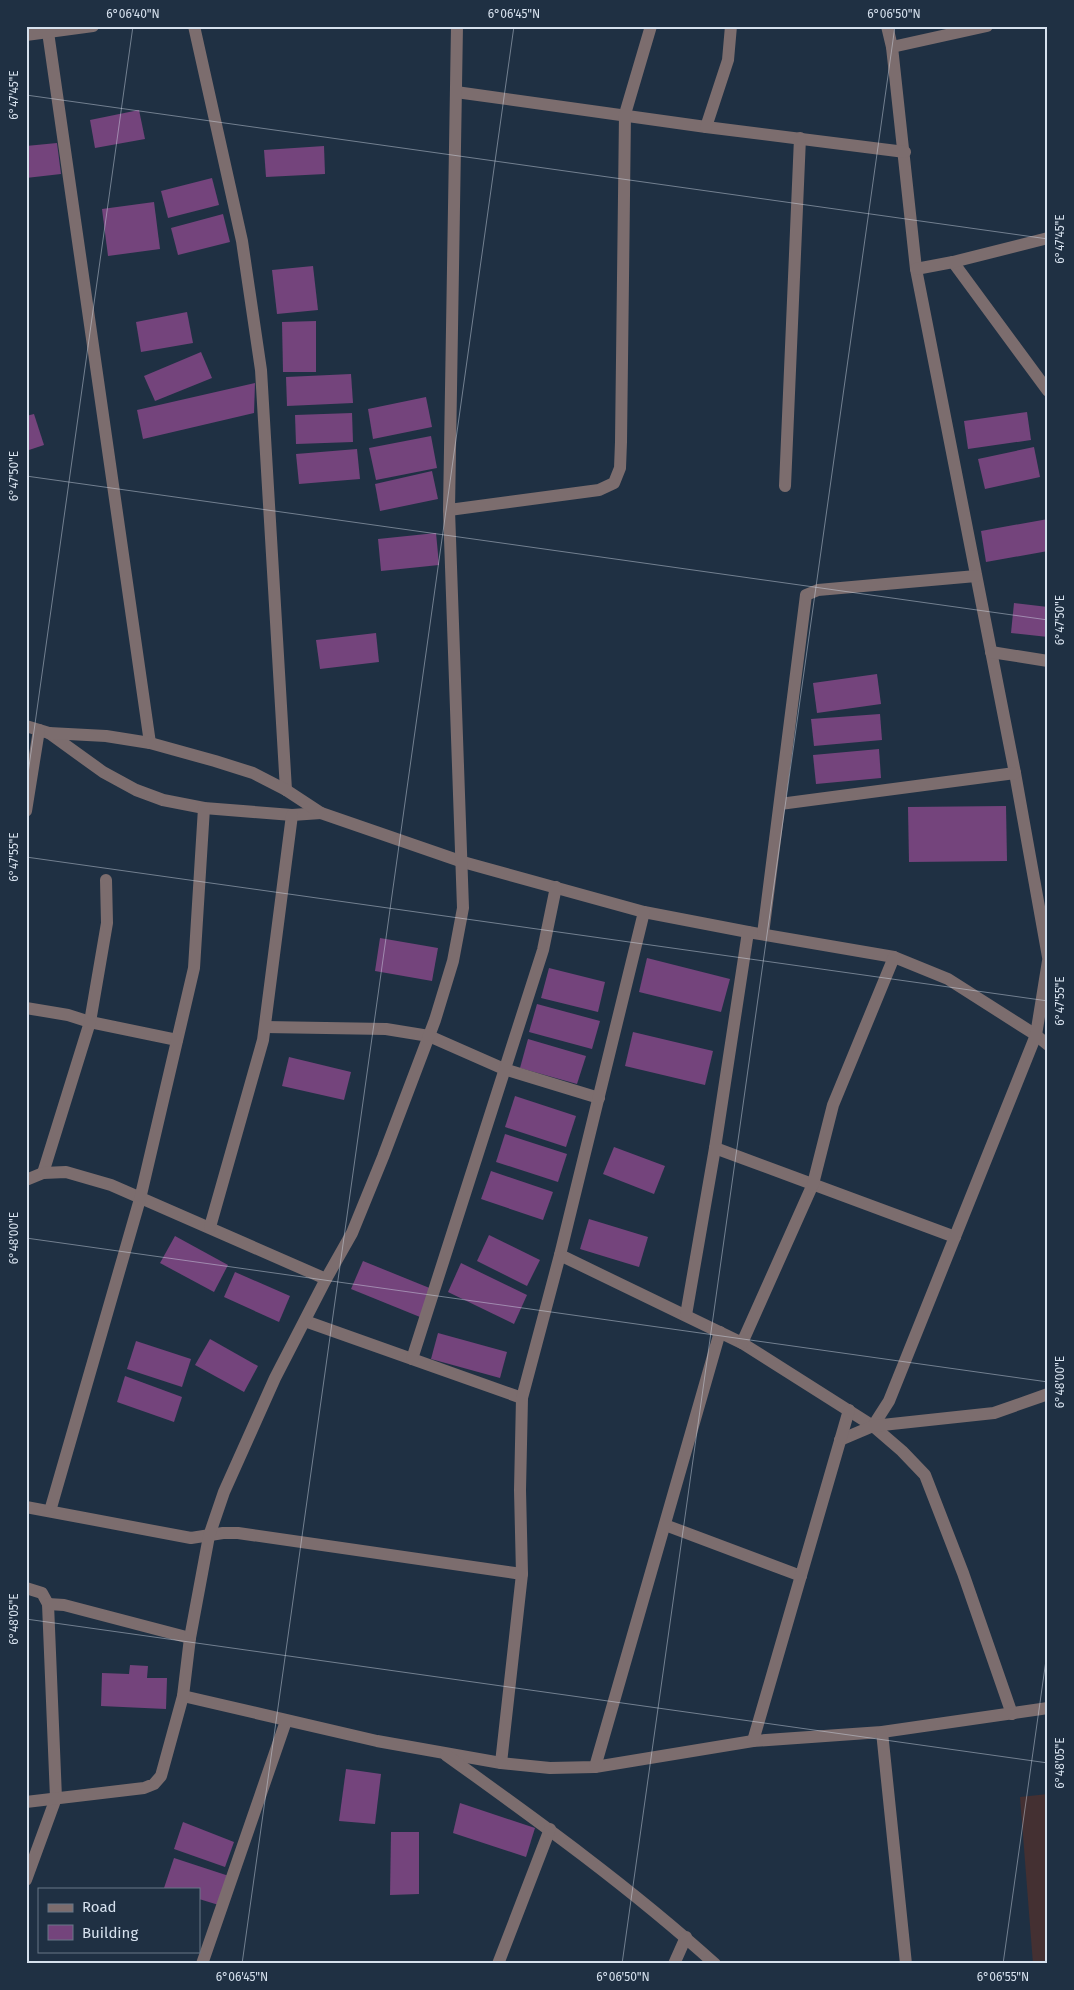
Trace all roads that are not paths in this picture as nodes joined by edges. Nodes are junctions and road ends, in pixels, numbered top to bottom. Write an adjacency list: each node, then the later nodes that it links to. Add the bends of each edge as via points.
1 (93, 26): 8 (street)
2 (194, 26): 29 (street, via 242,241 261,370)
3 (457, 26): 11 (street)
4 (651, 26): 12 (street)
5 (731, 26): 13 (street, via 728,60)
6 (887, 26): 10 (street)
7 (987, 26): 10 (street)
8 (48, 32): 9 (street); 27 (street)
9 (26, 35)
10 (892, 48): 15 (street)
11 (456, 92): 12 (street); 21 (street)
12 (626, 114): 13 (street); 21 (street, via 621,442 620,468 614,483 599,490)
13 (706, 127): 14 (street)
14 (800, 138): 15 (street); 20 (street)
15 (905, 152): 18 (street)
16 (1048, 238): 17 (street)
17 (953, 262): 18 (street); 19 (street)
18 (916, 269): 22 (street)
19 (1048, 391)
20 (786, 486)
21 (449, 510): 35 (street)
22 (976, 576): 23 (street); 30 (street, via 818,590 806,594)
23 (991, 652): 24 (street); 28 (street)
24 (1048, 661)
25 (26, 726): 26 (street)
26 (44, 731): 27 (street); 31 (street, via 103,772 136,790 163,800); 32 (street)
27 (150, 743): 29 (street, via 253,773)
28 (1015, 773): 30 (street); 42 (street)
29 (286, 790): 33 (street)
30 (780, 804): 40 (street)
31 (204, 808): 34 (street); 49 (street, via 194,968)
32 (26, 811)
33 (321, 813): 34 (street); 35 (street)
34 (292, 815): 46 (street)
35 (463, 862): 37 (street); 48 (street, via 463,908 453,961)
36 (106, 880): 45 (street, via 107,923)
37 (556, 887): 38 (street); 51 (street, via 543,950)
38 (644, 912): 39 (street); 52 (street)
39 (748, 932): 40 (street); 53 (street)
40 (763, 934): 41 (street)
41 (894, 957): 47 (street, via 948,979); 56 (street, via 833,1105)
42 (1048, 957)
43 (1048, 961): 47 (street)
44 (26, 1008): 45 (street)
45 (90, 1022): 49 (street); 54 (street)
46 (265, 1027): 48 (street, via 386,1029); 58 (street)
47 (1036, 1035): 50 (street); 59 (street)
48 (429, 1036): 51 (street); 61 (street, via 352,1233)
49 (177, 1040): 57 (street)
50 (1048, 1045)
51 (504, 1069): 52 (street); 66 (street)
52 (598, 1098): 60 (street)
53 (715, 1148): 56 (street); 62 (street)
54 (43, 1173): 55 (street); 57 (street, via 66,1172 111,1185)
55 (26, 1180)
56 (813, 1184): 59 (street); 65 (street)
57 (140, 1198): 58 (street); 73 (street)
58 (210, 1227): 61 (street)
59 (955, 1237): 70 (street, via 889,1401)
60 (560, 1255): 62 (street); 68 (street)
61 (326, 1279): 63 (street)
62 (686, 1315): 64 (street)
63 (305, 1321): 66 (street); 75 (street, via 275,1378)
64 (720, 1332): 65 (street); 74 (street)
65 (742, 1343): 69 (street)
66 (412, 1359): 68 (street)
67 (1048, 1394): 70 (street, via 994,1413)
68 (522, 1398): 76 (street)
69 (849, 1410): 70 (street); 71 (street)
70 (873, 1426): 71 (street); 83 (street, via 925,1475)
71 (840, 1440): 77 (street)
72 (26, 1507): 73 (street)
73 (50, 1511): 75 (street, via 191,1538)
74 (665, 1525): 77 (street); 89 (street)
75 (208, 1536): 76 (street, via 238,1533); 80 (street)
76 (522, 1574): 88 (street)
77 (801, 1576): 86 (street)
78 (26, 1588): 79 (street, via 42,1593)
79 (48, 1604): 80 (street, via 64,1605); 90 (street)
80 (190, 1638): 81 (street)
81 (182, 1696): 84 (street); 90 (street, via 161,1776 154,1784 128,1791)
82 (1048, 1708): 83 (street)
83 (1012, 1714): 85 (street)
84 (286, 1721): 87 (street); 95 (street)
85 (882, 1732): 86 (street); 99 (street)
86 (753, 1741): 89 (street)
87 (442, 1752): 88 (street); 92 (street)
88 (501, 1763): 89 (street, via 550,1768)
89 (595, 1766)
90 (56, 1798): 91 (street); 93 (street)
91 (26, 1802)
92 (550, 1829): 94 (street); 96 (street)
93 (26, 1880)
94 (686, 1937): 97 (street); 98 (street)
95 (202, 1964)
96 (498, 1964)
97 (674, 1964)
98 (715, 1964)
99 (906, 1964)

